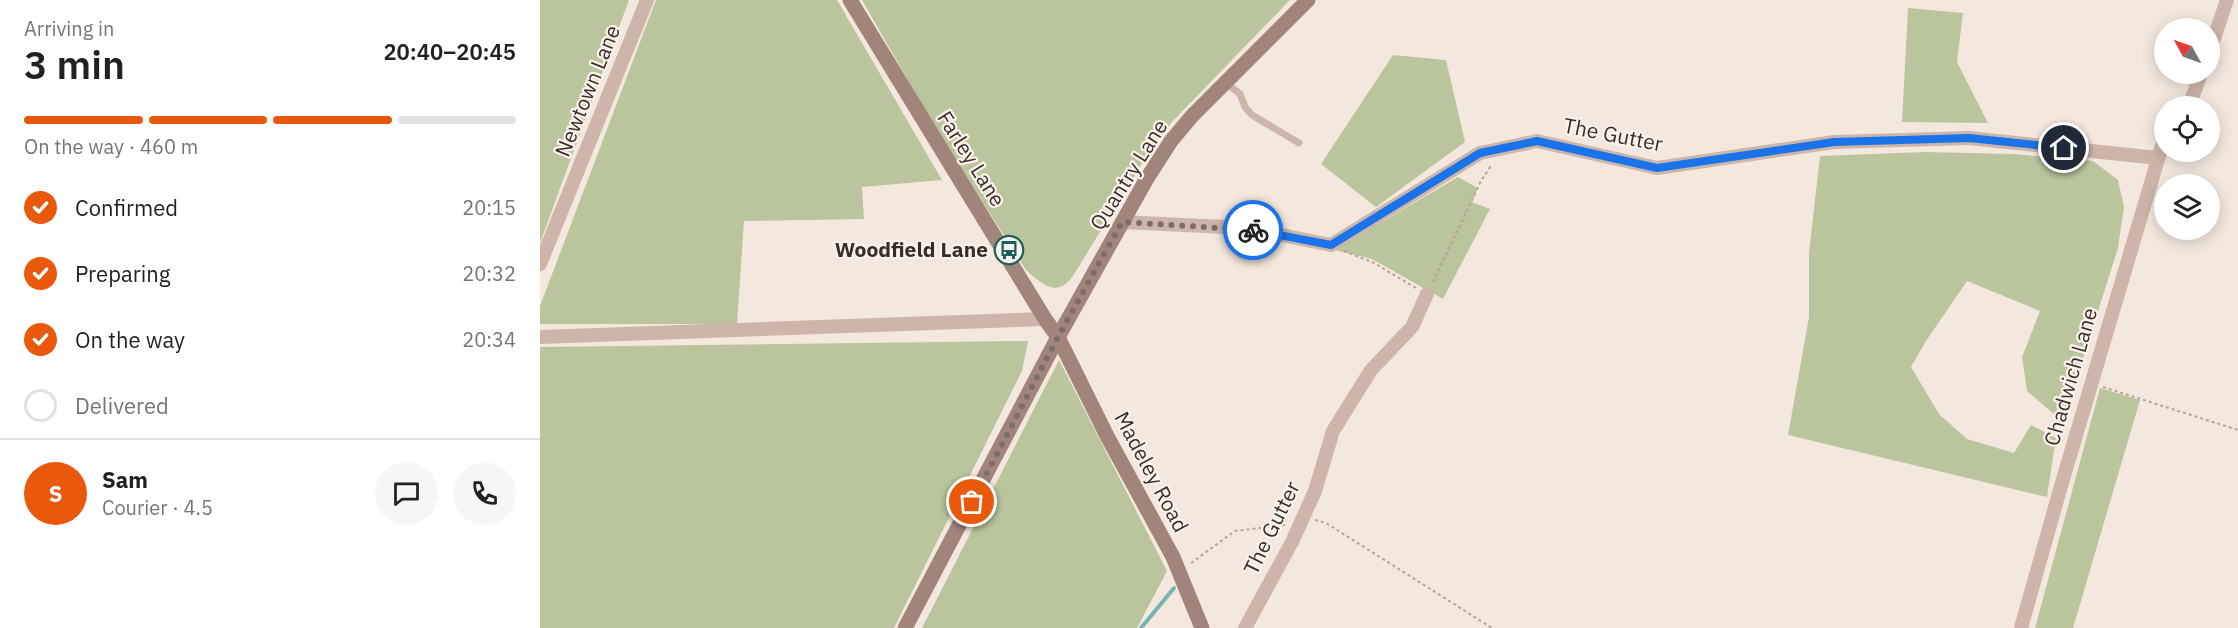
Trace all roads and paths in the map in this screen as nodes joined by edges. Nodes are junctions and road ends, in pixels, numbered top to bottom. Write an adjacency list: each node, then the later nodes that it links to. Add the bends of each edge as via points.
1 (647, 0): 13 (street, Newtown Lane)
2 (850, 0): 15 (street, Farley Lane)
3 (1308, 0): 6 (street, Quantry Lane)
4 (2227, 0): 5 (street)
5 (2220, 21)
6 (1226, 83): 7 (lane, via 1240,94 1252,115); 11 (street, Quantry Lane, via 1171,141)
7 (1299, 143)
8 (1499, 149): 9 (street, The Gutter, via 1537,141 1657,168 1834,142 1969,138); 12 (street, The Gutter, via 1480,153); 14 (path)
9 (2154, 158)
10 (2157, 162): 18 (street, Chadwich Lane)
11 (1122, 222): 12 (street, via 1246,228); 17 (street, Quantry Lane)
12 (1327, 244): 14 (path, via 1374,263)
13 (540, 264)
14 (1427, 294): 20 (street, The Gutter, via 1412,327 1371,370 1333,430 1315,491)
15 (1045, 320): 16 (street); 17 (street, Farley Lane)
16 (540, 337)
17 (1058, 337): 21 (street, Madeley Road); 22 (street, Quantry Lane)
18 (2092, 383): 19 (path); 26 (street, Chadwich Lane)
19 (2238, 430)
20 (1300, 523): 21 (path, via 1235,531); 24 (street, The Gutter); 25 (path, via 1306,517 1326,523)
21 (1180, 573): 23 (street, Madeley Road)
22 (905, 628)
23 (1202, 628)
24 (1245, 628)
25 (1492, 628)
26 (2021, 628)

